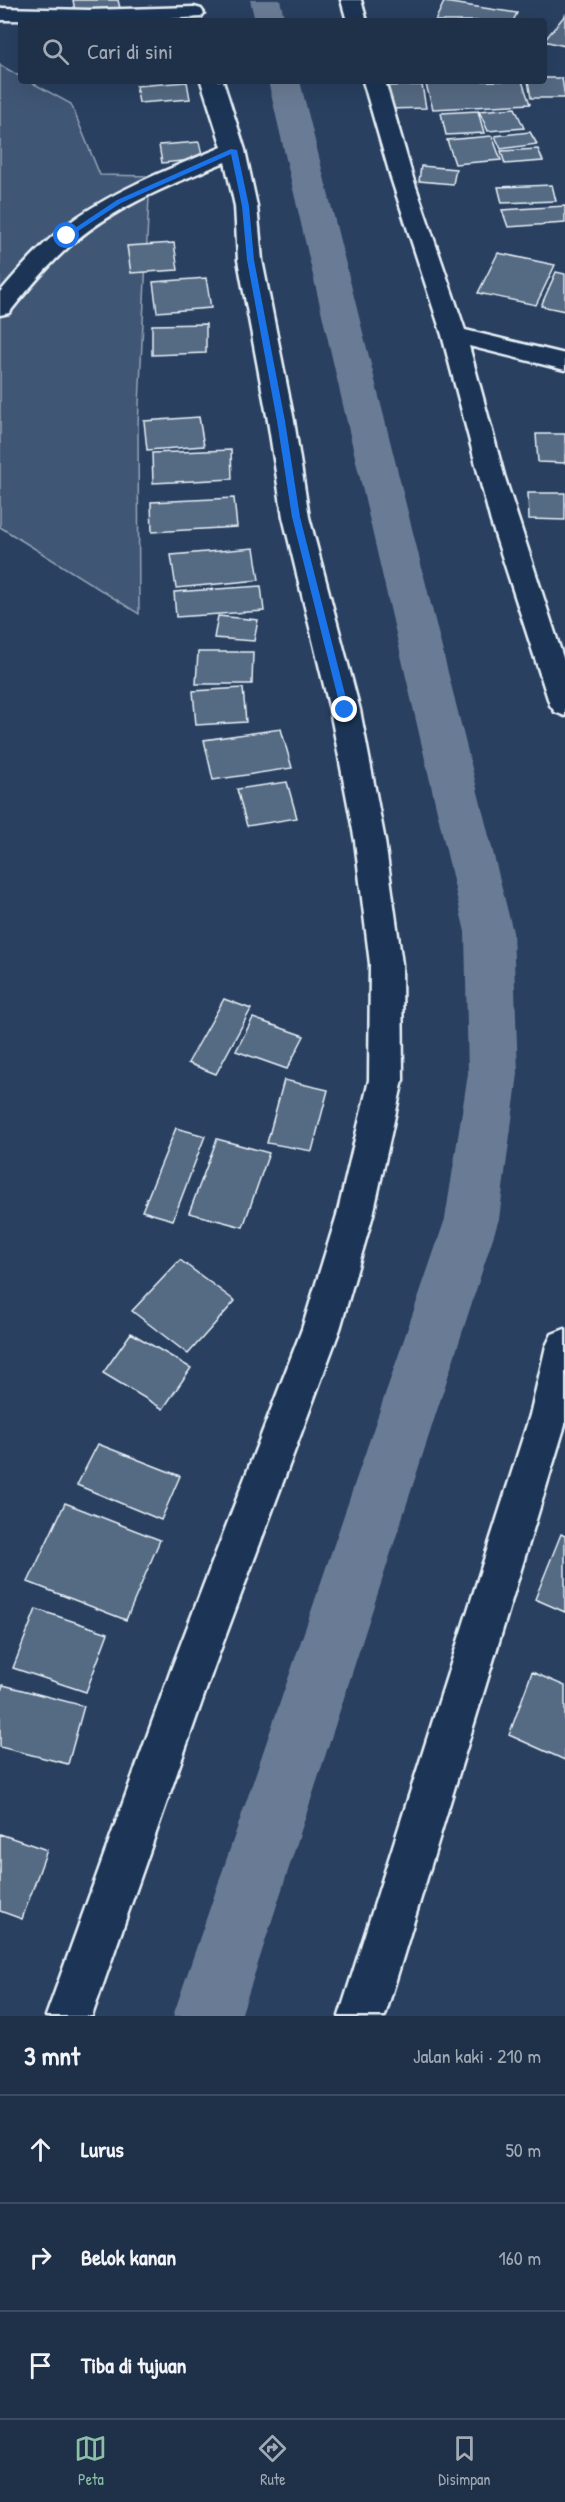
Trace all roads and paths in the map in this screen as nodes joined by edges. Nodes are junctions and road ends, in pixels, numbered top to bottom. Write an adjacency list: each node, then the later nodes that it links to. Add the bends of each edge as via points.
1 (351, 0): 4 (street)
2 (193, 11): 3 (street, via 90,16)
3 (0, 14)
4 (356, 18)
5 (213, 84): 7 (street)
6 (375, 84): 9 (street)
7 (234, 150): 8 (street, via 119,202 67,236); 13 (street, via 296,517 345,710 370,841 387,964 386,1080 355,1215 321,1329 192,1666)
8 (0, 308)
9 (454, 335): 10 (street); 11 (street, via 472,414 524,587)
10 (565, 362)
11 (565, 705)
12 (565, 1346): 14 (street, via 549,1415)
13 (69, 2016)
14 (362, 2016)

